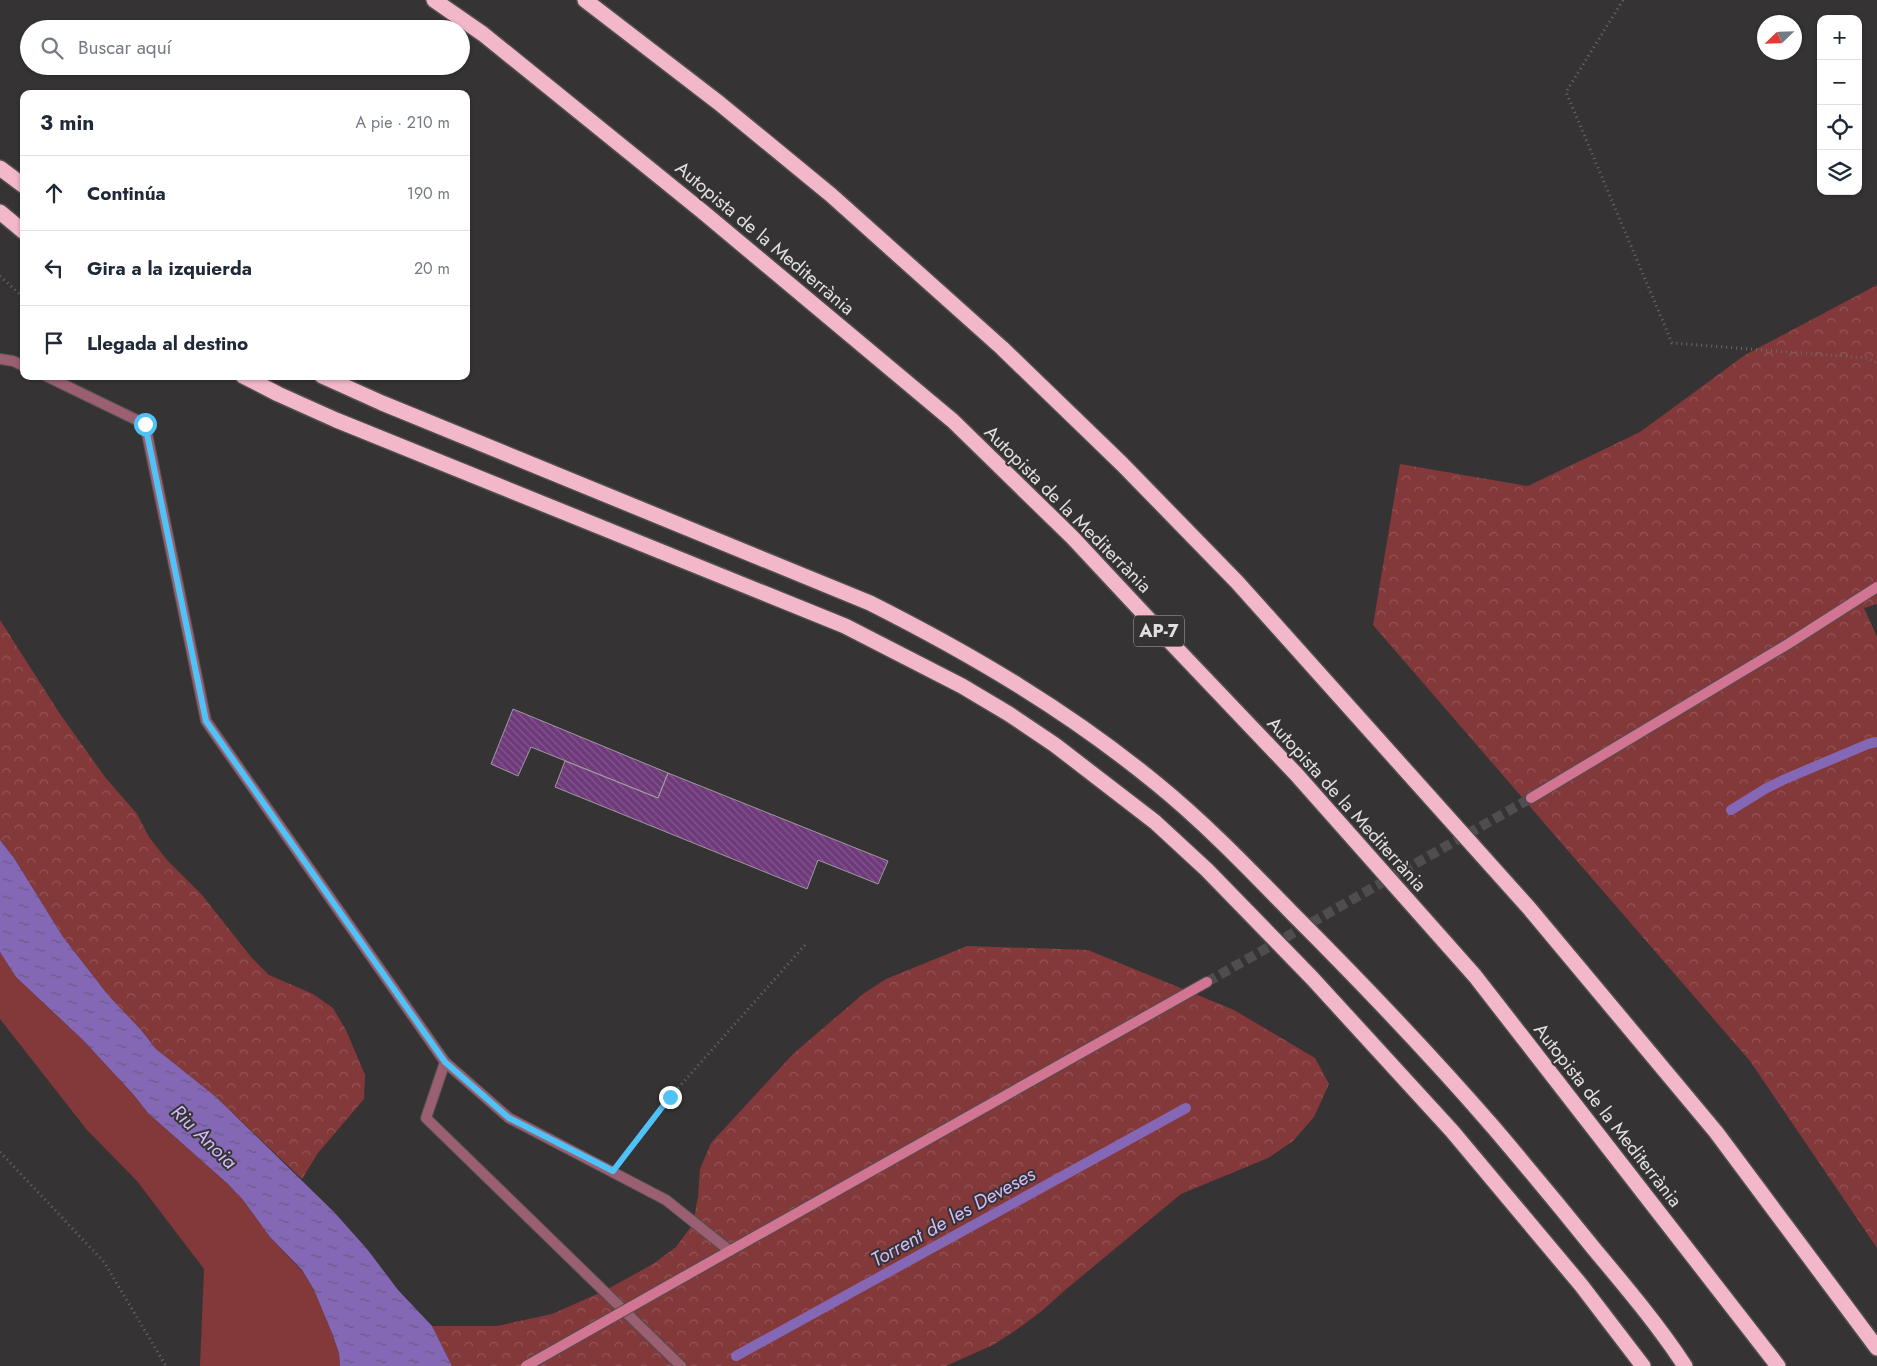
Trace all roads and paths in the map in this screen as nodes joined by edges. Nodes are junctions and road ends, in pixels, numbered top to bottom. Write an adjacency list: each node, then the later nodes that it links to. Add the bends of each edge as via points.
1 (434, 0): 4 (highway, Autopista de la Mediterrània / AP-7)
2 (585, 0): 26 (highway, via 816,182 1002,348 1237,582 1535,916 1716,1132)
3 (1623, 0): 13 (path, via 1566,92 1672,343 1867,358)
4 (463, 20)
5 (470, 24): 32 (highway, Autopista de la Mediterrània / AP-7, via 703,212 953,421 1073,538 1296,774 1475,976)
6 (0, 168): 7 (highway)
7 (20, 183)
8 (0, 212): 9 (highway)
9 (20, 229)
10 (0, 276): 11 (path)
11 (20, 294)
12 (0, 359): 14 (lane)
13 (1877, 363)
14 (20, 364)
15 (54, 380): 22 (lane, via 145,424 206,721)
16 (251, 380): 30 (highway, via 336,420 845,626 962,686 1055,745 1147,816 1214,876 1312,978 1452,1131 1581,1285)
17 (331, 380): 31 (highway, via 870,604 992,668 1107,745 1213,834 1407,1030 1527,1166 1631,1293)
18 (1877, 587): 19 (main road)
19 (1531, 798)
20 (806, 944): 24 (path, via 670,1097)
21 (1207, 982): 25 (main road)
22 (445, 1062): 24 (lane, via 509,1118); 29 (lane, via 426,1118)
23 (0, 1152): 27 (path, via 104,1262)
24 (613, 1171): 25 (lane, via 666,1200)
25 (730, 1251): 28 (main road, bridge)
26 (1877, 1348)
27 (166, 1366)
28 (526, 1366)
29 (681, 1366)
30 (1643, 1366)
31 (1685, 1366)
32 (1778, 1366)

